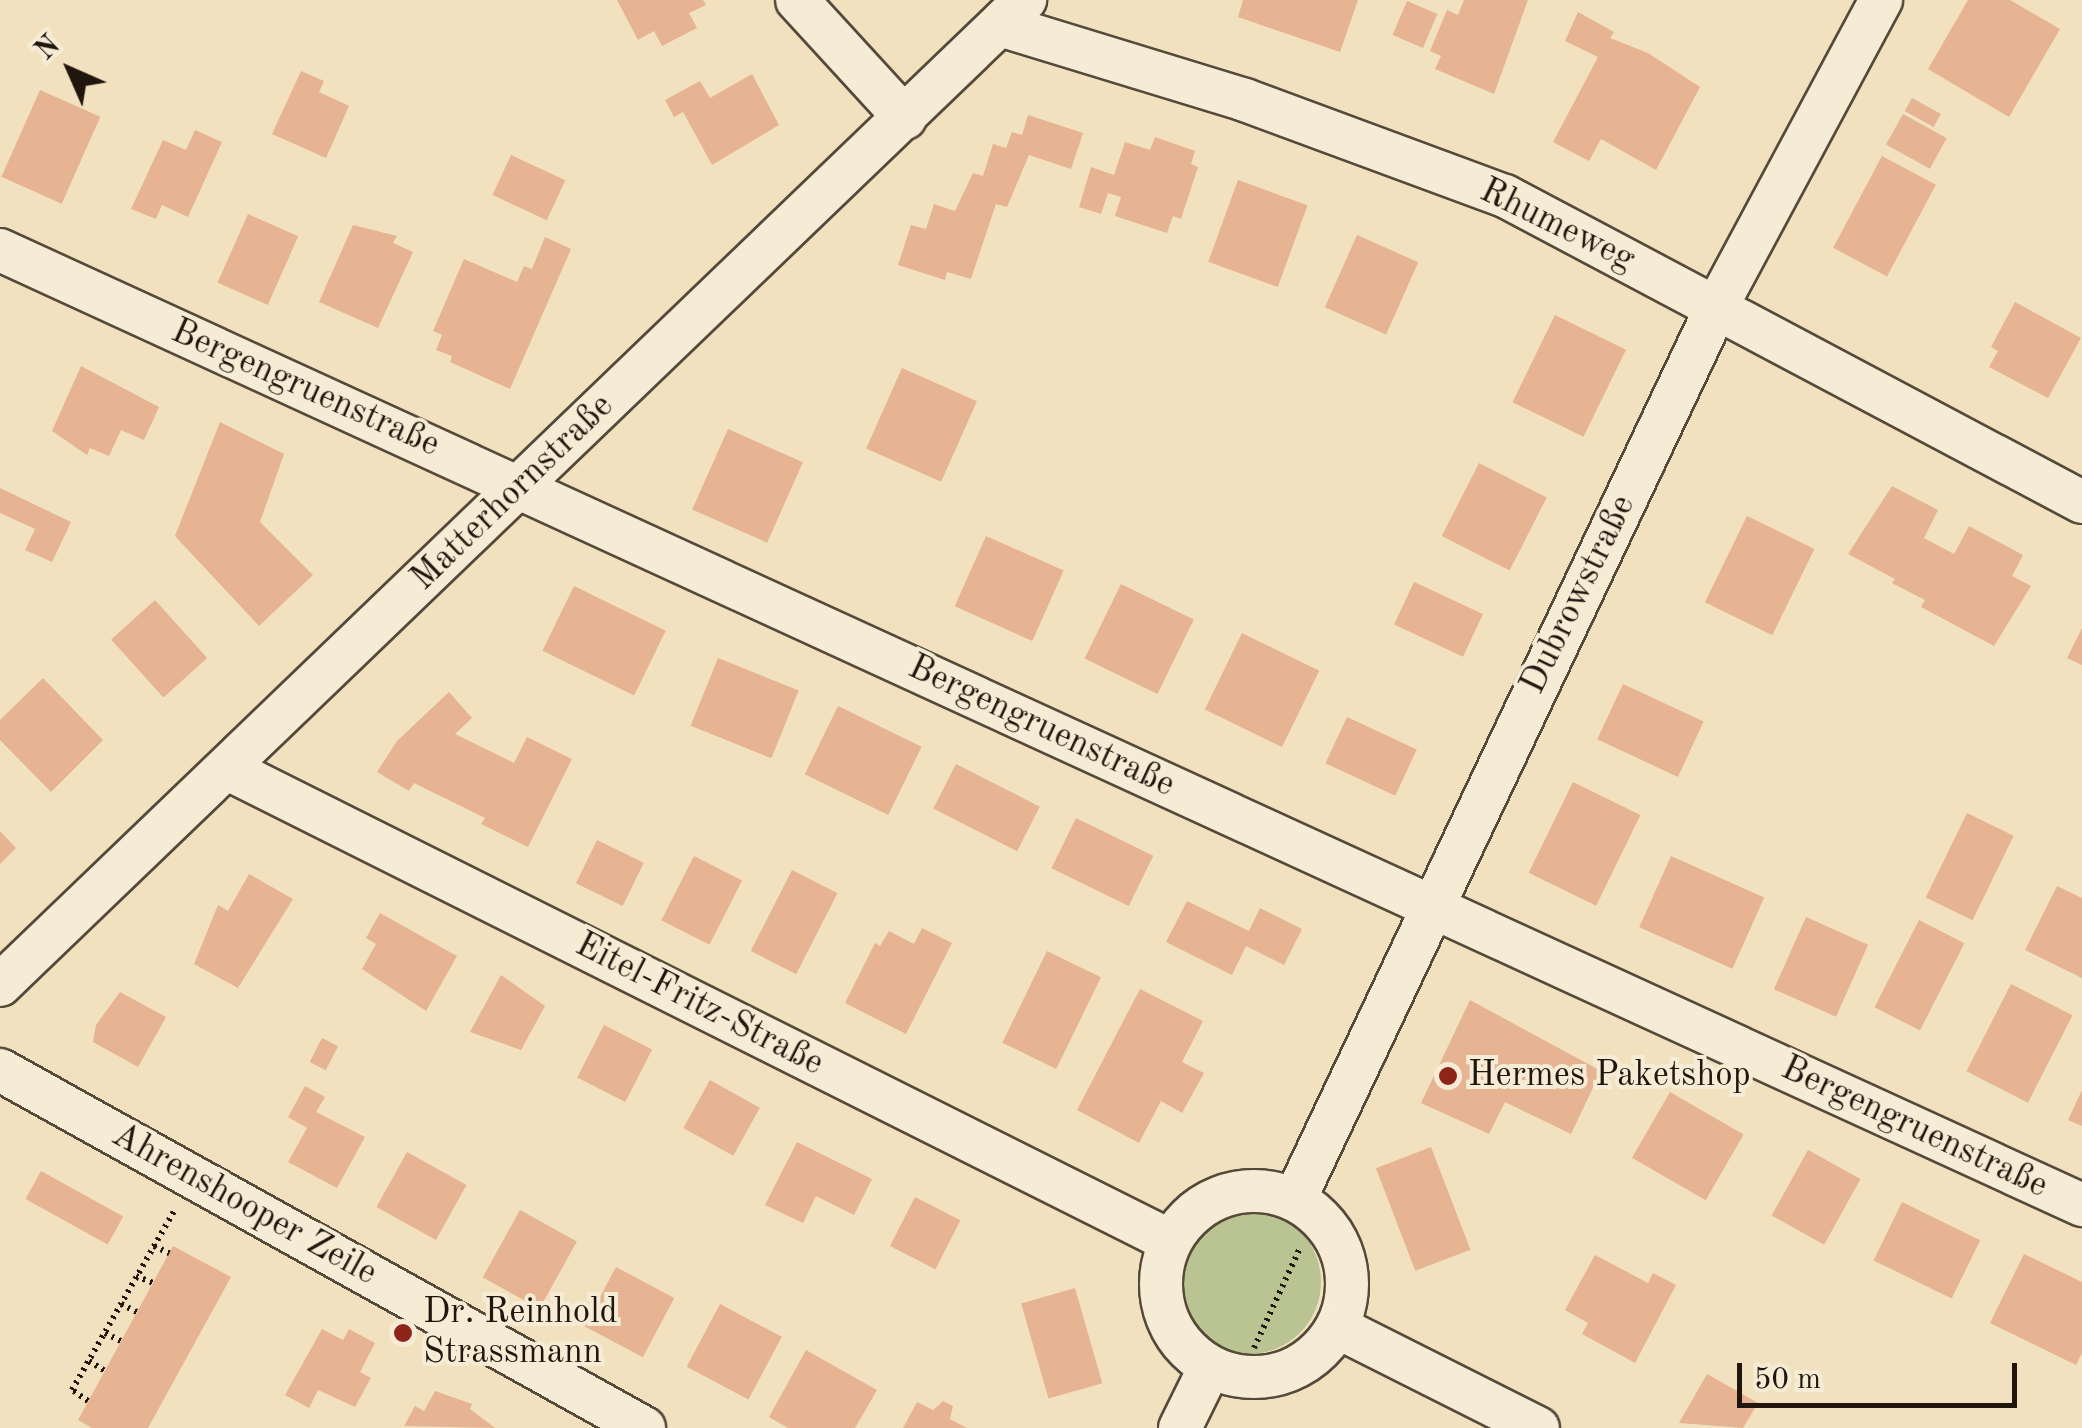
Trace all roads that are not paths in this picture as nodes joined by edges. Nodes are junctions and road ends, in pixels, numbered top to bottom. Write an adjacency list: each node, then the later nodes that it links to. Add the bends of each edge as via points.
1 (797, 0): 4 (street)
2 (1881, 0): 6 (street, Dubrowstraße)
3 (1012, 12): 4 (street, Matterhornstraße); 6 (street, Rhumeweg, via 1505,196)
4 (905, 118): 7 (street, Matterhornstraße)
5 (0, 250): 7 (street, Bergengruenstraße)
6 (1718, 304): 8 (street, Rhumeweg); 10 (street, Dubrowstraße)
7 (518, 487): 9 (street, Matterhornstraße); 10 (street, Bergengruenstraße)
8 (2082, 502)
9 (228, 769): 11 (street, Matterhornstraße); 15 (street, Eitel-Fritz-Straße)
10 (1432, 907): 13 (street, Dubrowstraße); 14 (street, Bergengruenstraße)
11 (0, 985)
12 (0, 1070): 18 (street, Ahrenshooper Zeile)
13 (1295, 1199): 15 (street, via 1238,1191 1199,1209); 16 (street, via 1336,1238 1346,1267 1347,1298)
14 (2082, 1205)
15 (1170, 1241): 17 (street, via 1161,1298 1187,1350)
16 (1337, 1327): 17 (street, via 1320,1350 1269,1376); 20 (street)
17 (1210, 1367): 19 (street)
18 (644, 1428)
19 (1180, 1428)
20 (1538, 1428)

